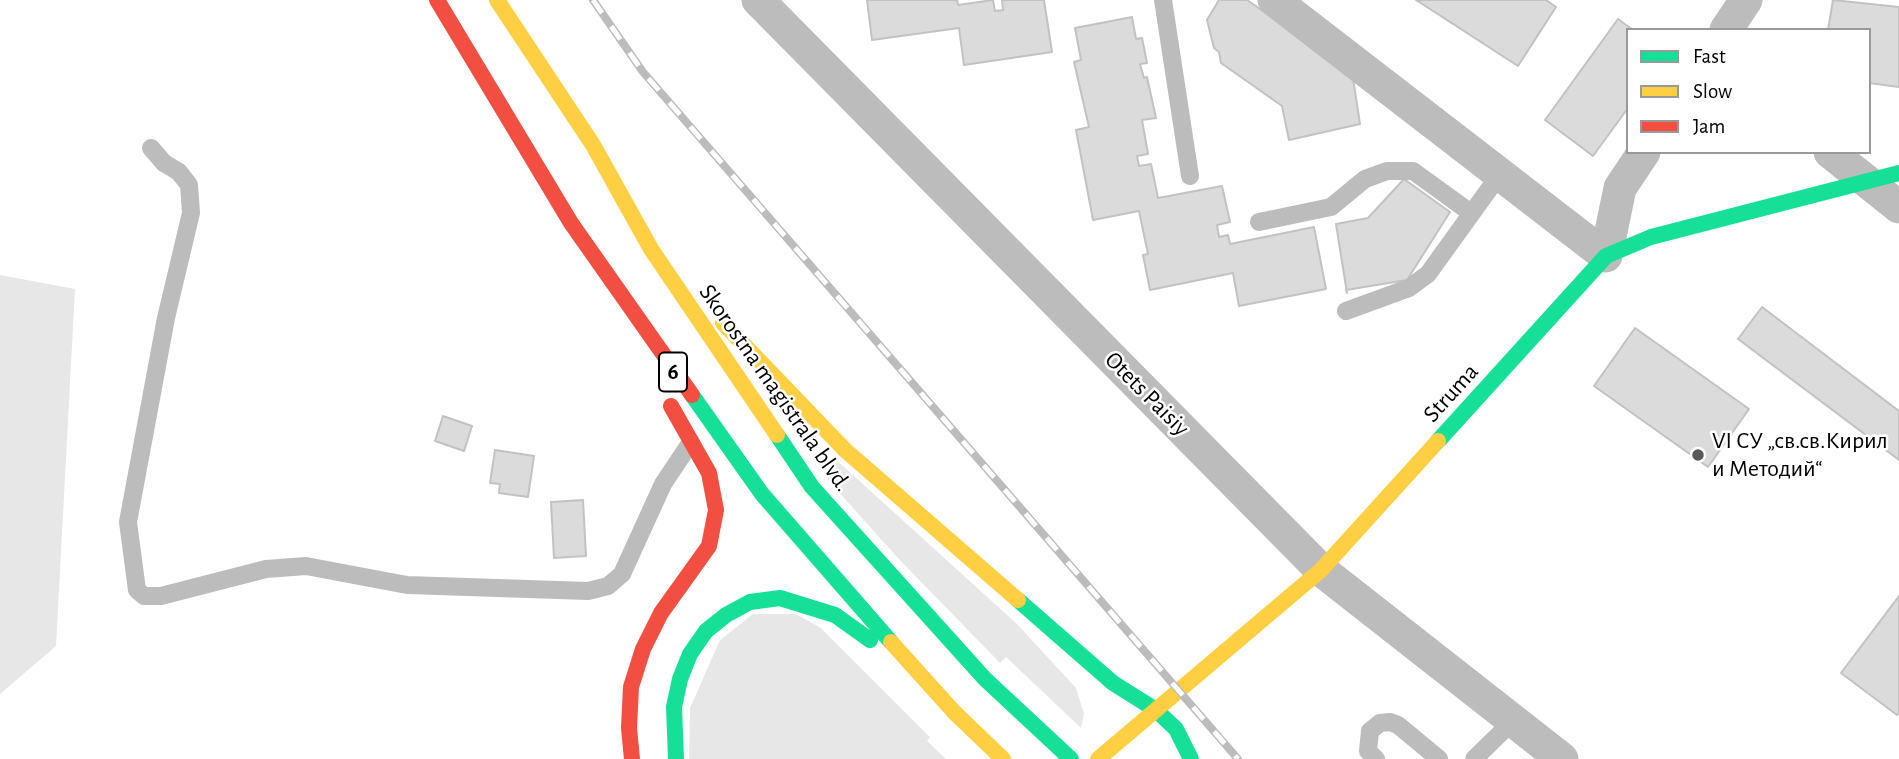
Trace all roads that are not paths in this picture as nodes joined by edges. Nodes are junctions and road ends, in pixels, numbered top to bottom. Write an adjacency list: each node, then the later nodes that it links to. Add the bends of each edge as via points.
1 (437, 0): 19 (main road, 6)
2 (497, 0): 20 (main road, Skorostna magistrala blvd. / 6, via 593,145)
3 (758, 0): 26 (street, Otets Paisiy)
4 (1163, 0): 14 (lane)
5 (1274, 0): 13 (street)
6 (1747, 0): 7 (street); 8 (street)
7 (1727, 28)
8 (1752, 28)
9 (151, 148): 25 (lane, via 189,185 191,213 166,318 128,522 136,590 144,596 161,596 266,569 306,566 407,585 588,591 608,586 622,574 663,484)
10 (1643, 154): 21 (street, via 1620,188)
11 (1832, 154): 15 (street)
12 (1899, 173): 15 (main road, Struma)
13 (1500, 174): 17 (lane); 21 (street)
14 (1190, 176)
15 (1864, 180): 16 (street); 21 (main road, Struma, via 1651,237)
16 (1899, 207)
17 (1471, 213): 18 (lane, via 1413,171 1387,171 1365,179 1331,207); 22 (lane, via 1427,274 1409,288)
18 (1259, 222)
19 (571, 223): 23 (main road); 28 (main road, 6, via 762,494)
20 (651, 249): 27 (main road, via 845,450 1113,683); 33 (main road, Skorostna magistrala blvd. / 6, via 812,487 985,679)
21 (1605, 256): 26 (main road, Struma)
22 (1346, 311)
23 (645, 357)
24 (665, 393): 25 (main road)
25 (691, 442): 30 (main road, via 709,473 716,510 709,546 661,613 643,649 631,687)
26 (1321, 570): 27 (main road, Struma); 29 (street, Otets Paisiy)
27 (1156, 710): 34 (main road, Struma); 35 (main road, via 1176,729)
28 (954, 712): 31 (main road, via 835,615 780,598 751,602 706,631 690,654 674,708); 32 (main road, 6)
29 (1513, 721): 38 (lane); 39 (street, Otets Paisiy)
30 (632, 759)
31 (676, 759)
32 (1003, 759)
33 (1071, 759)
34 (1098, 759)
35 (1191, 759)
36 (1377, 759): 37 (lane, via 1368,751 1370,731 1390,722)
37 (1439, 759)
38 (1474, 759)
39 (1562, 759)

